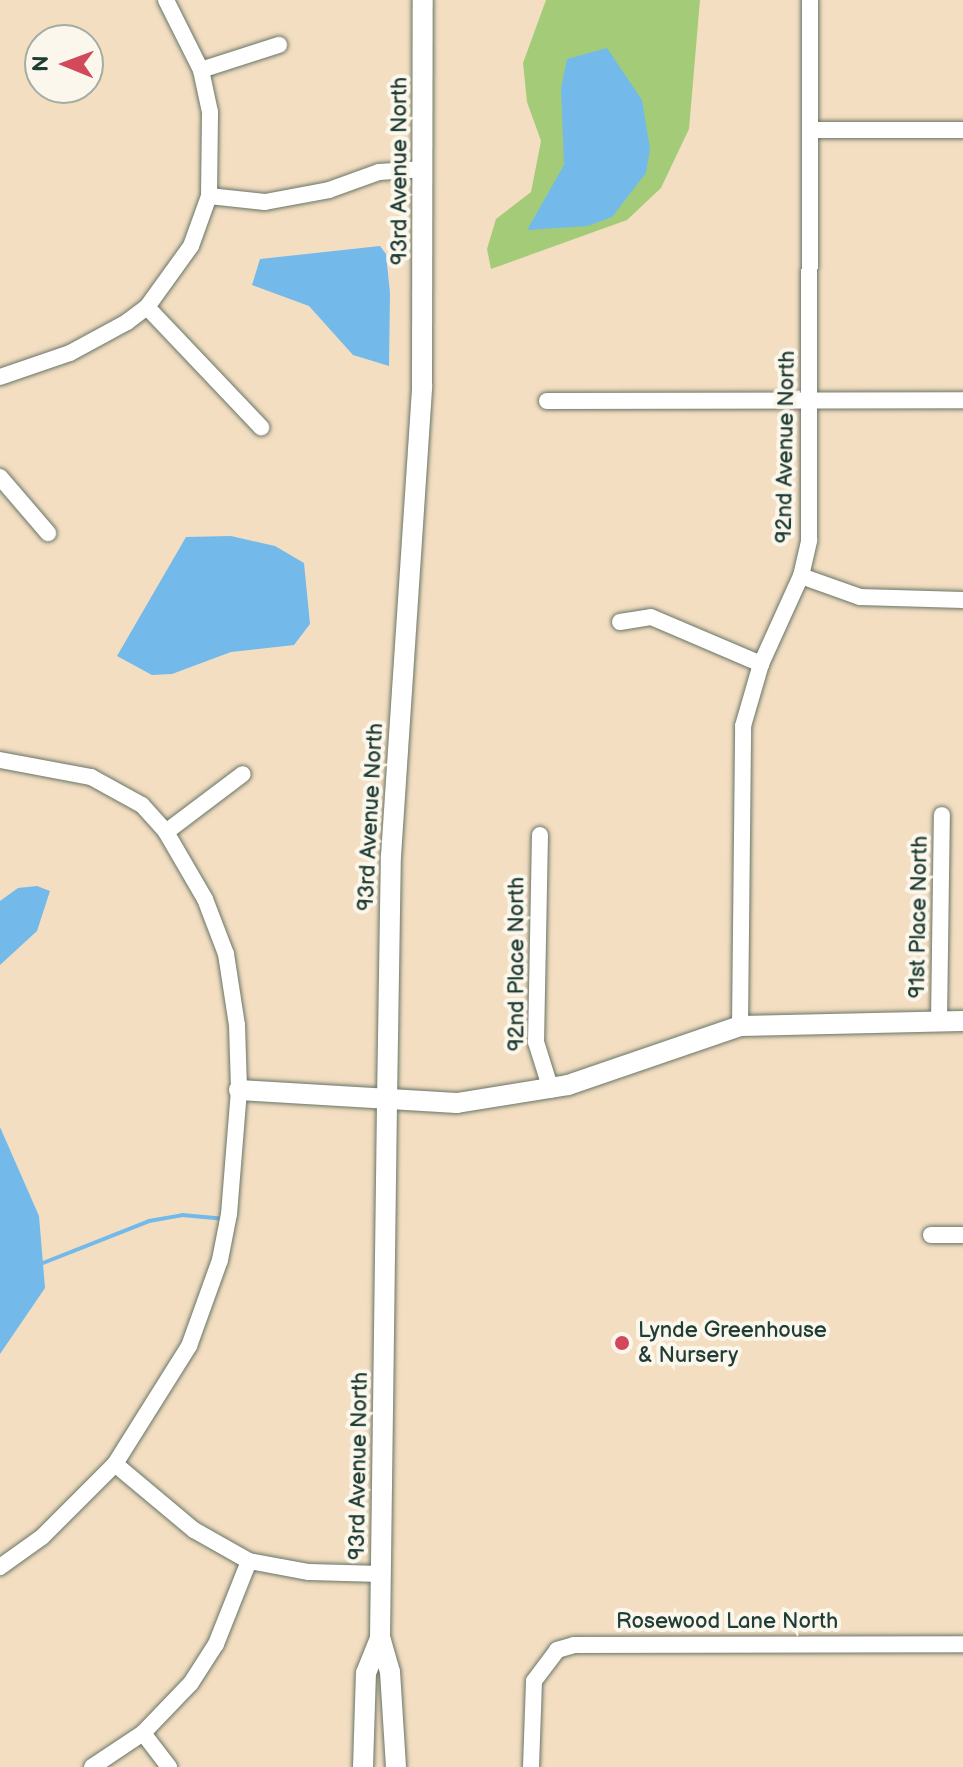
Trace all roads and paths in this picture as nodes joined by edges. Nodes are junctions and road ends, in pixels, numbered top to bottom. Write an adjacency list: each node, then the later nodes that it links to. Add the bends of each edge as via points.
1 (166, 0): 5 (street)
2 (423, 0): 8 (street, 93rd Avenue North)
3 (810, 0): 6 (street, 92nd Avenue North)
4 (279, 45): 5 (street)
5 (201, 70): 9 (street, via 210,112)
6 (810, 130): 7 (street); 12 (street, 92nd Avenue North)
7 (963, 130)
8 (424, 169): 9 (street, via 379,172 276,201); 32 (street, 93rd Avenue North, via 422,371 391,856)
9 (209, 196): 10 (street, via 189,251)
10 (147, 307): 11 (street, via 99,340); 15 (street)
11 (0, 377)
12 (808, 400): 13 (street); 14 (street); 18 (street, 92nd Avenue North, via 809,540)
13 (963, 400)
14 (547, 401)
15 (261, 427)
16 (0, 477): 17 (street)
17 (48, 533)
18 (801, 576): 19 (street, via 860,597); 21 (street, 92nd Avenue North)
19 (963, 600)
20 (620, 622): 21 (street, via 651,617)
21 (761, 664): 29 (street, 92nd Avenue North, via 743,726)
22 (0, 760): 25 (street, via 104,782 142,805)
23 (243, 774): 25 (street)
24 (942, 815): 27 (street, 91st Place North)
25 (166, 832): 30 (street, via 205,899 226,954 237,1025)
26 (540, 835): 31 (street, 92nd Place North, via 536,1042)
27 (939, 1021): 28 (street); 29 (street)
28 (963, 1021)
29 (740, 1026): 31 (street)
30 (239, 1090): 32 (street); 35 (street, via 229,1214 206,1304 168,1387)
31 (551, 1090): 32 (street, via 457,1103)
32 (387, 1102): 38 (street, 93rd Avenue North)
33 (931, 1235): 34 (street)
34 (963, 1235)
35 (115, 1464): 36 (street, via 194,1530); 37 (street, via 42,1537)
36 (249, 1561): 38 (street, via 294,1570); 41 (street, via 216,1644 191,1683)
37 (0, 1567)
38 (381, 1574): 39 (street, 93rd Avenue North)
39 (380, 1638): 44 (street, 93rd Avenue North, via 366,1673); 45 (street, 93rd Avenue North, via 390,1672)
40 (963, 1644): 46 (street, Rosewood Lane North, via 574,1645 557,1650 534,1681)
41 (143, 1733): 42 (street); 43 (street)
42 (92, 1767)
43 (169, 1767)
44 (363, 1767)
45 (396, 1767)
46 (531, 1767)

